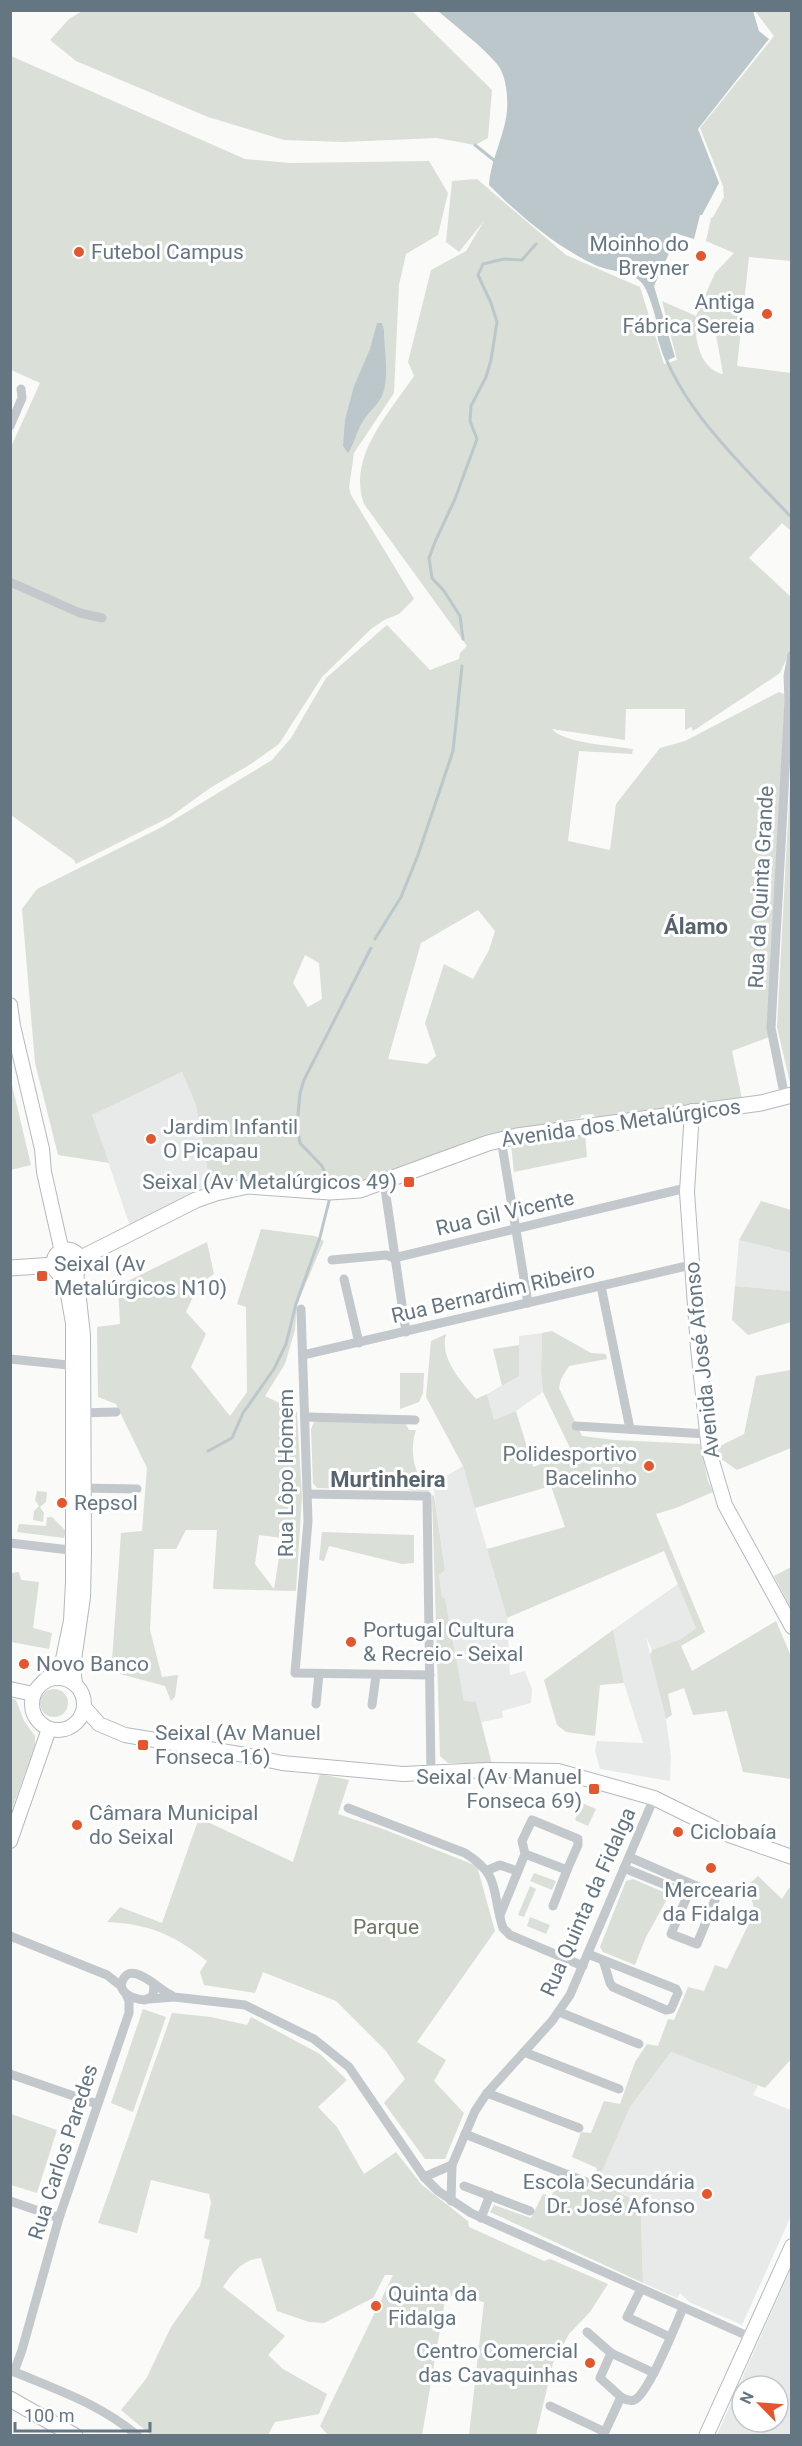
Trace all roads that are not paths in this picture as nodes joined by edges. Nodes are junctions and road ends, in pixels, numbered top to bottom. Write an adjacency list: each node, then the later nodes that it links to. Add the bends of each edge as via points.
1 (21, 388): 2 (street, via 22,398)
2 (10, 426)
3 (10, 582): 4 (street, via 80,613)
4 (102, 618)
5 (792, 655): 8 (street, Rua da Quinta Grande, via 771,1029)
6 (10, 1005): 11 (main road)
7 (10, 1047): 11 (main road)
8 (788, 1097): 9 (main road, Avenida dos Metalúrgicos)
9 (692, 1111): 10 (main road, Avenida dos Metalúrgicos); 13 (main road, Avenida José Afonso)
10 (501, 1139): 12 (main road, Avenida dos Metalúrgicos); 14 (street)
11 (44, 1172): 17 (main road)
12 (384, 1182): 15 (street); 18 (main road, Avenida dos Metalúrgicos, via 345,1192 248,1186 216,1193 196,1200)
13 (687, 1188): 14 (street, Rua Gil Vicente); 19 (main road, Avenida José Afonso)
14 (517, 1229): 15 (street, Rua Gil Vicente); 23 (street)
15 (394, 1258): 16 (street, Rua Gil Vicente, via 386,1255); 25 (street)
16 (332, 1260)
17 (59, 1263): 18 (main road, via 68,1276); 18 (main road, via 72,1251); 20 (main road); 29 (main road, via 71,1311)
18 (78, 1265): 29 (main road, via 76,1286 82,1318)
19 (691, 1265): 22 (street, Rua Bernardim Ribeiro); 36 (main road, Avenida José Afonso)
20 (10, 1268)
21 (344, 1279): 26 (street)
22 (601, 1286): 23 (street, Rua Bernardim Ribeiro); 35 (street)
23 (528, 1303): 25 (street, Rua Bernardim Ribeiro)
24 (301, 1309): 27 (street, Rua Lôpo Homem)
25 (406, 1332): 26 (street, Rua Bernardim Ribeiro)
26 (358, 1343): 27 (street, Rua Bernardim Ribeiro)
27 (303, 1355): 32 (street, Rua Lôpo Homem)
28 (10, 1359): 29 (street)
29 (78, 1366): 31 (main road)
30 (116, 1412): 31 (street)
31 (78, 1413): 37 (main road)
32 (306, 1417): 33 (street); 39 (street, Rua Lôpo Homem)
33 (415, 1420)
34 (576, 1426): 35 (street)
35 (630, 1430): 36 (street)
36 (706, 1434): 42 (main road, Avenida José Afonso, via 725,1505)
37 (78, 1488): 38 (street); 41 (main road)
38 (137, 1489)
39 (308, 1494): 43 (street, Rua Lôpo Homem, via 295,1673); 45 (street, via 427,1496)
40 (10, 1543): 41 (street)
41 (78, 1551): 46 (main road, via 65,1652 59,1668); 47 (main road, via 83,1597 73,1667)
42 (792, 1627)
43 (319, 1674): 44 (street); 50 (street)
44 (376, 1675): 45 (street); 51 (street)
45 (430, 1675): 56 (street)
46 (43, 1682): 47 (main road, via 56,1678); 49 (main road)
47 (75, 1684): 52 (main road)
48 (10, 1689): 49 (main road)
49 (33, 1694): 55 (main road, via 35,1717)
50 (316, 1704)
51 (372, 1705)
52 (84, 1707): 53 (main road); 54 (main road)
53 (76, 1724): 54 (main road); 55 (main road)
54 (99, 1725): 56 (main road, via 135,1737 282,1763)
55 (49, 1729): 59 (main road)
56 (431, 1773): 57 (main road, via 558,1771)
57 (654, 1798): 61 (street, Rua Quinta da Fidalga); 62 (main road, via 729,1835)
58 (348, 1808): 64 (street, via 465,1853)
59 (10, 1841)
60 (525, 1854): 65 (street); 65 (street, via 522,1841 534,1819 578,1839); 66 (street)
61 (629, 1857): 63 (street, Rua Quinta da Fidalga); 67 (street)
62 (792, 1857)
63 (624, 1868): 68 (street); 72 (street, Rua Quinta da Fidalga)
64 (488, 1870): 66 (street, via 500,1865); 70 (street)
65 (567, 1870): 69 (street)
66 (517, 1872): 70 (street)
67 (692, 1885): 68 (street); 68 (street, via 717,1895 697,1944 671,1934)
68 (688, 1894)
69 (553, 1906)
70 (500, 1915): 74 (street, via 503,1928 510,1935)
71 (10, 1936): 76 (street)
72 (588, 1954): 73 (street); 74 (street, Rua Quinta da Fidalga)
73 (603, 1960): 73 (street, via 676,1989 671,2009 613,1987)
74 (583, 1966): 79 (street, Rua Quinta da Fidalga)
75 (154, 1984): 76 (street, via 132,1974); 77 (street); 78 (street, Rua Carlos Paredes, via 155,1993)
76 (124, 1986): 78 (street); 80 (street, Rua Carlos Paredes)
77 (174, 1997): 78 (street); 90 (street, via 245,2005 314,2039 348,2067)
78 (144, 1999): 80 (street, Rua Carlos Paredes)
79 (559, 2012): 81 (street); 82 (street, Rua Quinta da Fidalga)
80 (129, 2013): 86 (street, Rua Carlos Paredes)
81 (639, 2044)
82 (524, 2052): 84 (street); 85 (street, Rua Quinta da Fidalga)
83 (10, 2074): 86 (street)
84 (619, 2089)
85 (487, 2092): 87 (street); 88 (street, Rua Quinta da Fidalga)
86 (98, 2104): 97 (street, Rua Carlos Paredes)
87 (579, 2128)
88 (465, 2134): 89 (street, Rua Quinta da Fidalga); 91 (street)
89 (452, 2165): 90 (street); 94 (street, Rua Quinta da Fidalga)
90 (424, 2177): 94 (street)
91 (586, 2182)
92 (464, 2186): 93 (street)
93 (490, 2195): 96 (street); 98 (street)
94 (451, 2201): 98 (street)
95 (10, 2202): 97 (street)
96 (530, 2211)
97 (59, 2218): 106 (street, Rua Carlos Paredes, via 22,2349)
98 (481, 2218): 100 (street)
99 (792, 2246): 104 (main road)
100 (641, 2289): 101 (street); 103 (street, via 627,2317)
101 (684, 2307): 103 (street); 104 (street)
102 (587, 2332): 105 (street)
103 (670, 2337): 107 (street)
104 (750, 2337): 114 (main road)
105 (611, 2353): 107 (street); 108 (street, via 600,2379)
106 (12, 2371): 113 (street, via 97,2406)
107 (654, 2373): 108 (street, via 636,2400)
108 (621, 2397): 111 (street)
109 (10, 2399): 112 (main road)
110 (550, 2406): 111 (street)
111 (604, 2434)
112 (75, 2436)
113 (138, 2436)
114 (706, 2436)

